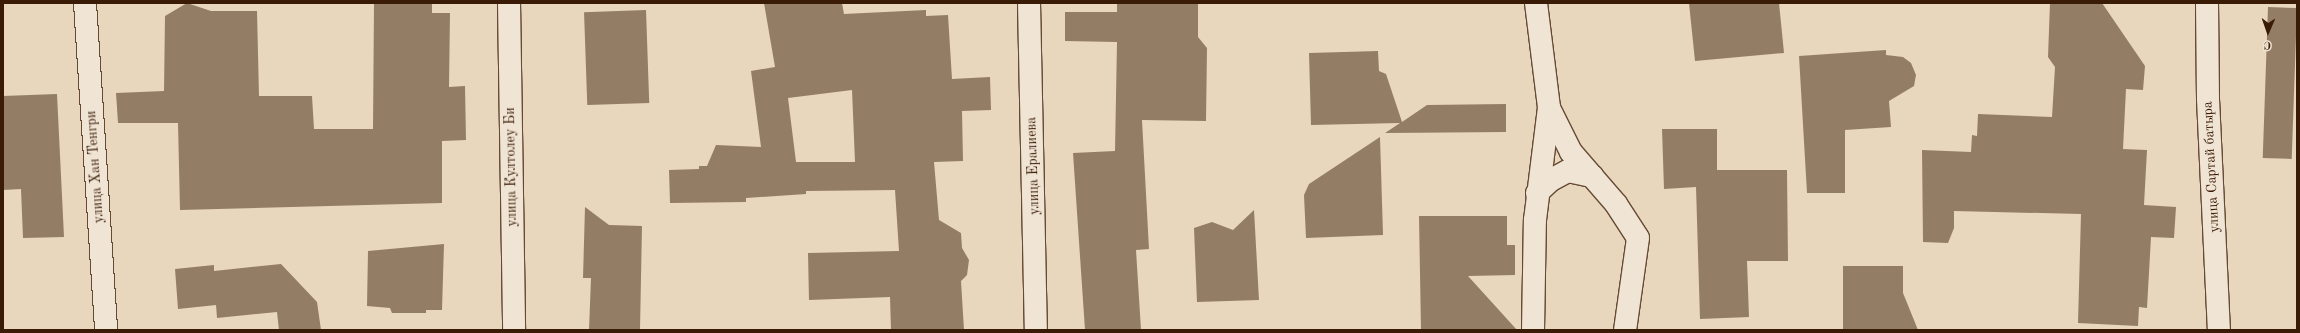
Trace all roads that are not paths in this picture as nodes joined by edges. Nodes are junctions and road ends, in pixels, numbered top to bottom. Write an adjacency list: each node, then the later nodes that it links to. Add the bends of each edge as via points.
1 (85, 3): 9 (street, улица Хан Тенгри)
2 (509, 3): 10 (street, улица Култолеу Би)
3 (1029, 3): 11 (street, улица Ералиева)
4 (1536, 3): 6 (street)
5 (2207, 3): 14 (street, улица Сартай батыра, via 2208,107)
6 (1549, 108): 7 (street, via 1571,152); 8 (street)
7 (1592, 176): 8 (street, via 1568,171 1551,180); 13 (street, via 1616,204 1638,238)
8 (1537, 194): 12 (street)
9 (106, 330)
10 (514, 330)
11 (1036, 330)
12 (1533, 330)
13 (1625, 330)
14 (2219, 330)

